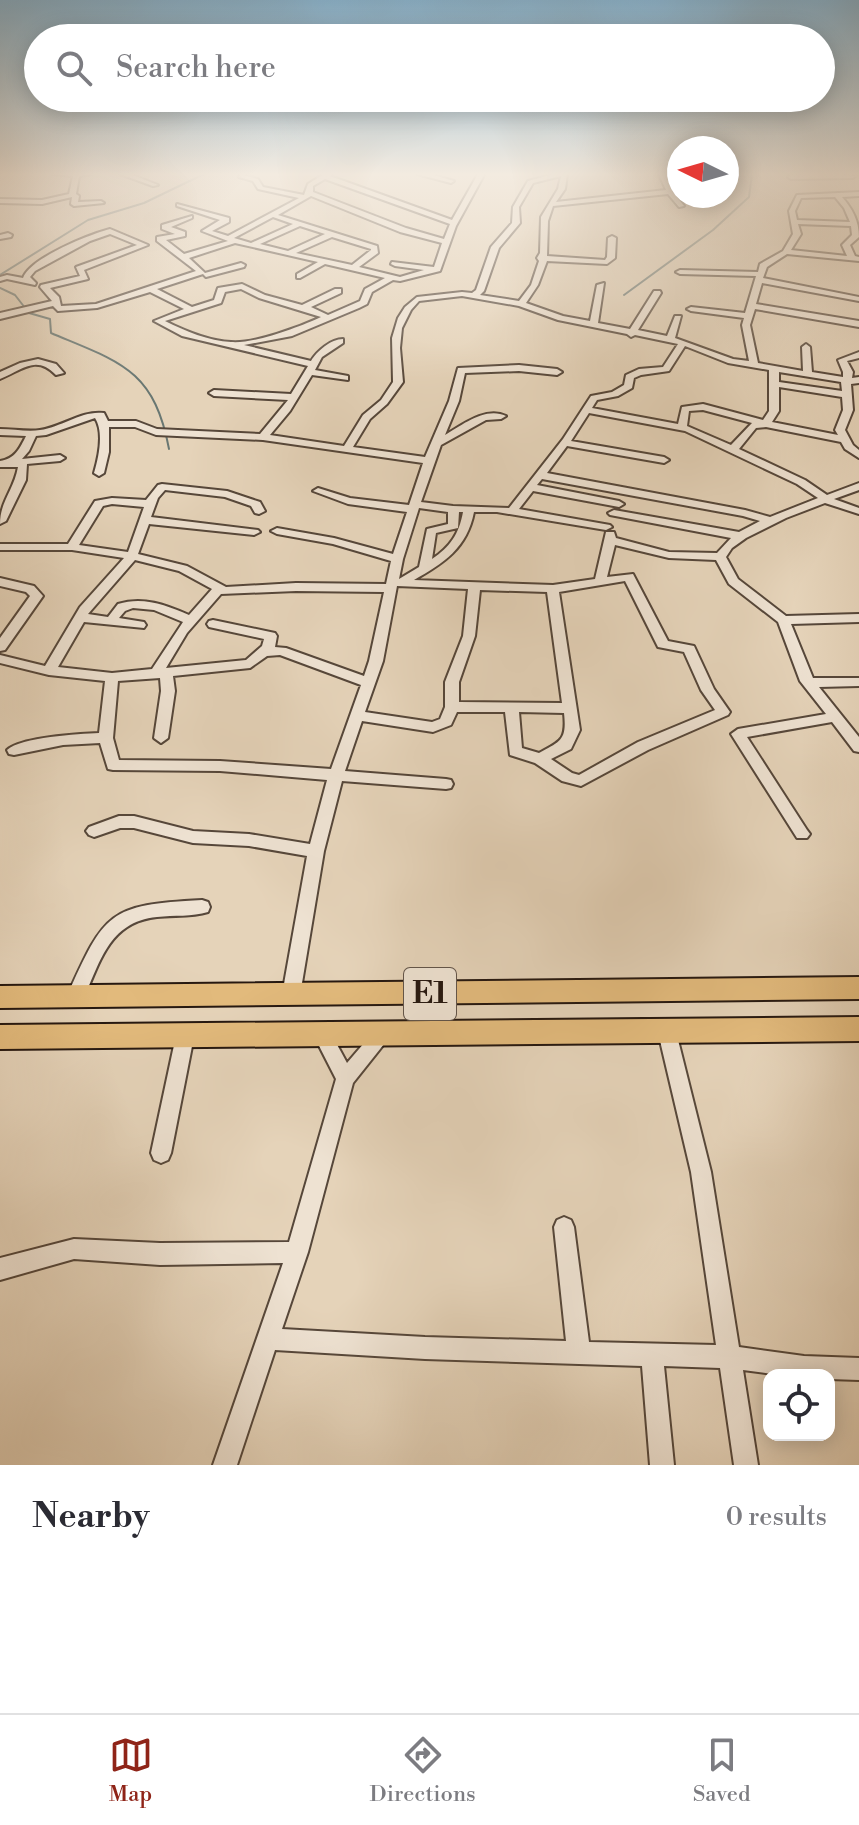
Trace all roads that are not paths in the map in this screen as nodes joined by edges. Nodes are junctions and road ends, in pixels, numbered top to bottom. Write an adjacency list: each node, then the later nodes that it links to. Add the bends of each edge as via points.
1 (81, 242): 32 (street, via 45,262 26,277)
2 (138, 242): 34 (street, via 144,245 79,269 85,277)
3 (164, 242): 18 (street)
4 (225, 242): 18 (street)
5 (241, 242): 15 (street)
6 (258, 242): 15 (street)
7 (313, 242): 17 (street)
8 (357, 242): 24 (street, via 376,249)
9 (448, 242): 25 (street)
10 (499, 242): 39 (street, via 480,291)
11 (545, 242): 19 (street)
12 (612, 242): 19 (street, via 607,262)
13 (792, 242): 16 (street)
14 (849, 242): 20 (street)
15 (252, 245): 17 (street)
16 (786, 252): 20 (street); 29 (street, via 765,264)
17 (287, 254): 21 (street)
18 (184, 257): 27 (street)
19 (541, 258): 43 (street, via 538,279)
20 (856, 258)
21 (322, 263): 24 (street); 28 (street)
22 (395, 264): 25 (street)
23 (241, 265): 27 (street)
24 (353, 268): 30 (street)
25 (437, 269): 30 (street)
26 (680, 272): 29 (street)
27 (204, 273): 35 (street); 36 (street)
28 (300, 276)
29 (761, 277): 41 (street); 47 (street)
30 (396, 278): 40 (street); 49 (street, via 368,291 363,303)
31 (0, 279): 32 (street)
32 (29, 282): 34 (street)
33 (601, 285): 51 (street)
34 (44, 287): 42 (street)
35 (151, 289): 42 (street, via 97,306 62,310); 45 (street)
36 (221, 290): 44 (street, via 242,286 258,297); 45 (street, via 218,301)
37 (338, 291): 44 (street)
38 (657, 293): 53 (street)
39 (472, 297): 40 (street); 43 (street)
40 (417, 299): 87 (street, via 399,321 394,354 398,382 366,417)
41 (859, 299)
42 (56, 303): 48 (street)
43 (521, 304): 51 (street)
44 (305, 307): 49 (street)
45 (190, 309): 57 (street, via 158,321)
46 (691, 309): 47 (street)
47 (750, 311): 52 (street); 60 (street, via 746,334)
48 (0, 316)
49 (327, 317): 57 (street, via 289,334)
50 (678, 318): 54 (street)
51 (594, 323): 53 (street)
52 (859, 324)
53 (631, 334): 54 (street)
54 (670, 340): 56 (street)
55 (340, 341): 61 (street, via 323,351)
56 (683, 342): 60 (street, via 721,359); 73 (street, via 666,369 633,374 629,386 594,398)
57 (228, 345): 61 (street)
58 (806, 347): 64 (street)
59 (859, 355): 68 (street, via 842,360)
60 (754, 365): 62 (street)
61 (311, 368): 67 (street); 72 (street)
62 (774, 369): 64 (street); 69 (street)
63 (557, 372): 84 (street, via 462,369)
64 (808, 372): 68 (street)
65 (59, 373): 66 (street, via 48,362 35,360)
66 (0, 376)
67 (345, 378)
68 (853, 380): 71 (street)
69 (774, 384): 71 (street); 78 (street, via 774,411)
70 (214, 393): 72 (street)
71 (848, 395): 74 (street)
72 (294, 397): 82 (street)
73 (586, 410): 79 (street); 85 (street)
74 (847, 412): 75 (street); 83 (street, via 840,425)
75 (859, 413)
76 (501, 416): 84 (street, via 484,417)
77 (104, 424): 81 (street, via 96,415); 82 (street); 93 (street)
78 (765, 424): 79 (street, via 703,407 685,409); 83 (street); 86 (street, via 753,426)
79 (682, 428): 86 (street)
80 (0, 432): 81 (street)
81 (32, 434): 92 (street)
82 (263, 437): 87 (street)
83 (843, 439): 88 (street)
84 (439, 442): 91 (street)
85 (565, 443): 90 (street); 94 (street)
86 (734, 448): 99 (street)
87 (347, 449): 91 (street)
88 (859, 455)
89 (60, 458): 92 (street)
90 (664, 460)
91 (429, 461): 101 (street)
92 (10, 463): 109 (street, via 23,466 21,480)
93 (99, 473)
94 (538, 475): 96 (street); 97 (street)
95 (859, 486): 99 (street)
96 (529, 487): 102 (street); 106 (street)
97 (623, 490): 102 (street); 110 (street)
98 (318, 491): 101 (street, via 348,501)
99 (824, 499): 107 (street); 110 (street)
100 (151, 504): 105 (street, via 159,489 169,486 227,494 256,504); 108 (street); 117 (street, via 99,503)
101 (414, 507): 103 (street); 120 (street)
102 (616, 508): 111 (street); 114 (street)
103 (453, 509): 104 (street); 121 (street, via 454,526 431,531)
104 (469, 509): 106 (street); 121 (street, via 456,547)
105 (259, 511)
106 (512, 511): 111 (street)
107 (859, 511)
108 (144, 520): 113 (street); 118 (street)
109 (0, 521)
110 (772, 521): 114 (street)
111 (606, 527): 115 (street)
112 (277, 531): 120 (street)
113 (254, 532)
114 (740, 536): 119 (street)
115 (611, 540): 119 (street, via 669,555); 122 (street)
116 (0, 547): 117 (street)
117 (72, 547): 118 (street)
118 (132, 556): 126 (street, via 183,568); 128 (street)
119 (720, 557): 130 (street, via 733,581)
120 (397, 559): 124 (street)
121 (425, 568): 124 (street)
122 (600, 581): 127 (street); 147 (street, via 632,580 663,644 689,649)
123 (0, 582): 135 (street, via 30,589 37,596)
124 (394, 584): 125 (street); 126 (street); 142 (street)
125 (474, 586): 127 (street); 144 (street, via 469,636 450,692)
126 (219, 589): 132 (street)
127 (553, 589): 145 (street)
128 (79, 617): 131 (street); 138 (street)
129 (859, 618): 130 (street)
130 (783, 620): 143 (street)
131 (111, 621): 132 (street, via 127,606 168,609); 134 (street)
132 (191, 621): 139 (street)
133 (213, 624): 136 (street, via 271,636)
134 (140, 625)
135 (0, 647)
136 (262, 652): 139 (street, via 240,667); 142 (street, via 281,651)
137 (3, 664): 138 (street)
138 (49, 671): 140 (street)
139 (161, 674): 140 (street); 152 (street, via 168,691)
140 (112, 677): 151 (street)
141 (859, 682): 143 (street)
142 (369, 683): 148 (street)
143 (809, 683): 149 (street)
144 (452, 707): 146 (street); 148 (street, via 438,727)
145 (570, 708): 146 (street); 155 (street, via 573,730 566,745)
146 (512, 709): 155 (street, via 515,751)
147 (723, 712): 150 (street); 155 (street, via 643,746 581,781)
148 (358, 716): 156 (street)
149 (836, 717): 150 (street); 153 (street)
150 (738, 734): 159 (street)
151 (106, 738): 154 (street); 156 (street, via 110,761 121,767 200,765)
152 (161, 738)
153 (859, 747)
154 (14, 750)
155 (540, 759)
156 (336, 775): 157 (street); 160 (street)
157 (446, 784)
158 (94, 831): 160 (street, via 134,822 193,837)
159 (802, 834)
160 (316, 851): 163 (street)
161 (202, 907): 164 (street, via 136,912 114,923)
162 (859, 988): 163 (highway, E1)
163 (291, 995): 164 (highway, E1)
164 (76, 996): 165 (highway, E1)
165 (0, 997)
166 (859, 1029): 167 (highway, E1)
167 (667, 1032): 169 (highway, E1); 180 (street, via 701,1172)
168 (322, 1034): 169 (highway, E1); 170 (highway, E1); 172 (street)
169 (383, 1034): 172 (street)
170 (185, 1036): 171 (highway, E1); 173 (street)
171 (0, 1037)
172 (345, 1079): 175 (street)
173 (161, 1153)
174 (564, 1227): 178 (street)
175 (297, 1252): 176 (street, via 74,1249); 177 (street)
176 (0, 1269)
177 (269, 1339): 178 (street); 182 (street)
178 (579, 1353): 179 (street)
179 (652, 1357): 180 (street); 183 (street)
180 (731, 1357): 181 (street); 184 (street)
181 (859, 1369)
182 (225, 1465)
183 (662, 1465)
184 (746, 1465)

